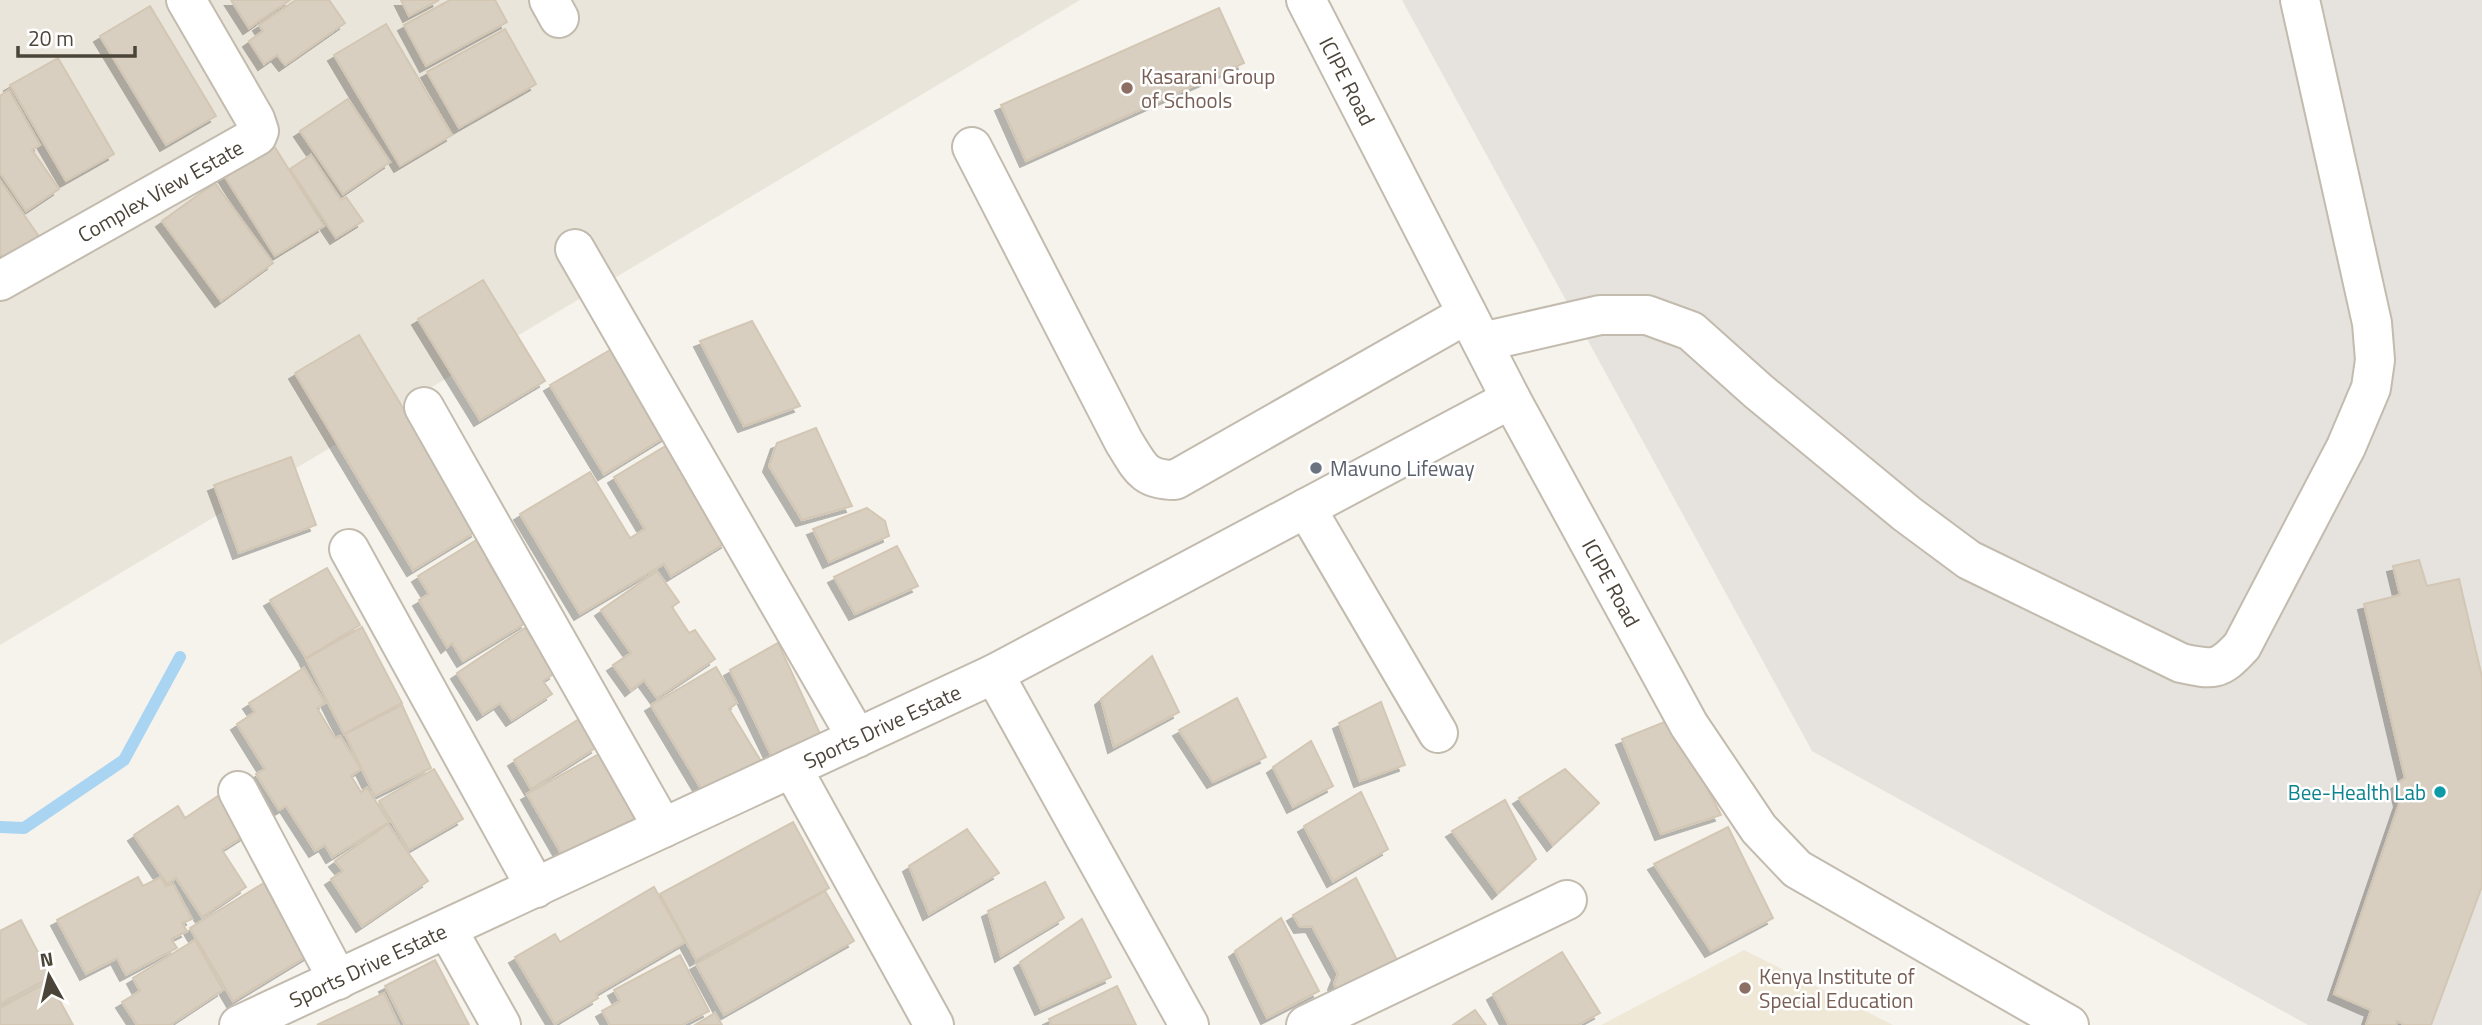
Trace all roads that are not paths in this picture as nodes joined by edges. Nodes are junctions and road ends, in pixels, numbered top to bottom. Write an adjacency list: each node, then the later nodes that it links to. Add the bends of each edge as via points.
1 (186, 0): 6 (street, Complex View Estate, via 255,119 257,136)
2 (1306, 0): 7 (street, ICIPE Road)
3 (2300, 0): 7 (street, via 2372,323 2375,360 2371,388 2346,447 2242,646 2225,664 2205,668 2181,663 1969,560 1907,514 1691,331 1647,315 1600,315)
4 (972, 147): 7 (street, via 1124,442 1140,468 1157,480 1175,480)
5 (575, 249): 14 (street)
6 (0, 281)
7 (1474, 328): 8 (street, ICIPE Road)
8 (1511, 399): 10 (street, Sports Drive Estate); 27 (street, ICIPE Road, via 1689,725 1759,829 1797,869)
9 (424, 407): 17 (street)
10 (1306, 508): 12 (street, Sports Drive Estate); 13 (street)
11 (349, 550): 18 (street)
12 (994, 674): 14 (street, Sports Drive Estate); 25 (street)
13 (1438, 733)
14 (857, 738): 15 (street, Sports Drive Estate)
15 (792, 768): 17 (street, Sports Drive Estate); 24 (street)
16 (238, 791): 21 (street)
17 (663, 828): 18 (street, Sports Drive Estate)
18 (536, 888): 20 (street, Sports Drive Estate)
19 (1567, 900): 26 (street)
20 (447, 929): 21 (street, Sports Drive Estate); 23 (street)
21 (338, 980): 22 (street, Sports Drive Estate)
22 (247, 1024)
23 (501, 1025)
24 (934, 1025)
25 (1189, 1025)
26 (1306, 1025)
27 (2070, 1025)

